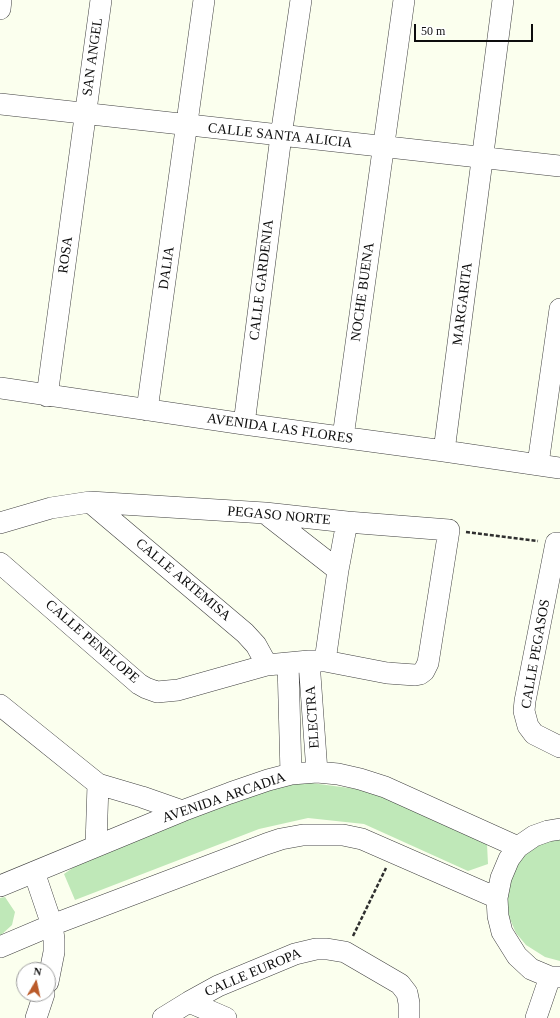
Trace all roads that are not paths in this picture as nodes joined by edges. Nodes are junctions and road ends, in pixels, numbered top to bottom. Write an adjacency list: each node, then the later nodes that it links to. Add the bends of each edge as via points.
1 (1, 0): 7 (street)
2 (101, 0): 9 (street, SAN ANGEL)
3 (204, 0): 10 (street, DALIA)
4 (301, 0): 11 (street, CALLE GARDENIA)
5 (404, 0): 12 (street, NOCHE BUENA)
6 (503, 0): 13 (street, MARGARITA)
7 (0, 9)
8 (0, 104): 9 (street, CALLE SANTA ALICIA)
9 (85, 114): 10 (street, CALLE SANTA ALICIA); 17 (street, ROSA)
10 (186, 126): 11 (street, CALLE SANTA ALICIA); 18 (street, DALIA)
11 (281, 136): 12 (street, CALLE SANTA ALICIA); 19 (street, CALLE GARDENIA)
12 (384, 147): 13 (street, CALLE SANTA ALICIA); 20 (street, NOCHE BUENA)
13 (482, 158): 14 (street, CALLE SANTA ALICIA); 21 (street, MARGARITA)
14 (560, 166)
15 (560, 309): 22 (street)
16 (0, 388): 17 (street, AVENIDA LAS FLORES)
17 (48, 396): 18 (street, AVENIDA LAS FLORES)
18 (147, 410): 19 (street, AVENIDA LAS FLORES)
19 (244, 424): 20 (street, AVENIDA LAS FLORES)
20 (343, 437): 21 (street, AVENIDA LAS FLORES)
21 (444, 451): 22 (street, AVENIDA LAS FLORES)
22 (538, 464): 23 (street, AVENIDA LAS FLORES)
23 (560, 468)
24 (90, 502): 25 (street, PEGASO NORTE); 27 (street, PEGASO NORTE, via 51,508); 34 (street, CALLE ARTEMISA, via 245,633 256,645)
25 (265, 513): 26 (street, PEGASO NORTE); 31 (street)
26 (347, 522): 28 (street, PEGASO NORTE); 31 (street, ELECTRA)
27 (0, 523)
28 (449, 530): 32 (street, CALLE PENELOPE, via 428,663 420,674 387,673)
29 (558, 543): 36 (street, CALLE PEGASOS, via 524,711 528,726 534,734)
30 (0, 563): 34 (street, CALLE PENELOPE, via 88,641 146,688 157,692 178,690)
31 (338, 570): 32 (street, ELECTRA)
32 (317, 661): 33 (street, CALLE PENELOPE); 37 (street, ELECTRA)
33 (288, 663): 34 (street, CALLE PENELOPE); 38 (street)
34 (267, 665)
35 (0, 705): 39 (street)
36 (560, 748)
37 (317, 772): 38 (street, AVENIDA ARCADIA); 43 (street, AVENIDA ARCADIA, via 338,774 385,787)
38 (291, 774): 40 (street, AVENIDA ARCADIA)
39 (98, 784): 40 (street); 42 (street)
40 (182, 811): 42 (street, AVENIDA ARCADIA)
41 (560, 829): 43 (street, via 534,836)
42 (96, 846): 44 (street, AVENIDA ARCADIA)
43 (518, 846): 46 (street, via 501,878)
44 (34, 872): 45 (street, AVENIDA ARCADIA); 47 (street)
45 (0, 886)
46 (497, 898): 47 (street, via 362,838 304,835 281,839); 50 (street, via 502,932 517,956 531,969)
47 (52, 925): 48 (street); 49 (street)
48 (0, 947)
49 (52, 962)
50 (555, 977): 57 (street)
51 (41, 1002): 53 (street)
52 (188, 1002): 54 (street, CALLE EUROPA); 55 (street); 56 (street, CALLE EUROPA, via 218,986 295,954 327,949 345,952 400,984 407,993)
53 (36, 1018)
54 (163, 1018)
55 (226, 1018)
56 (409, 1018)
57 (536, 1018)

